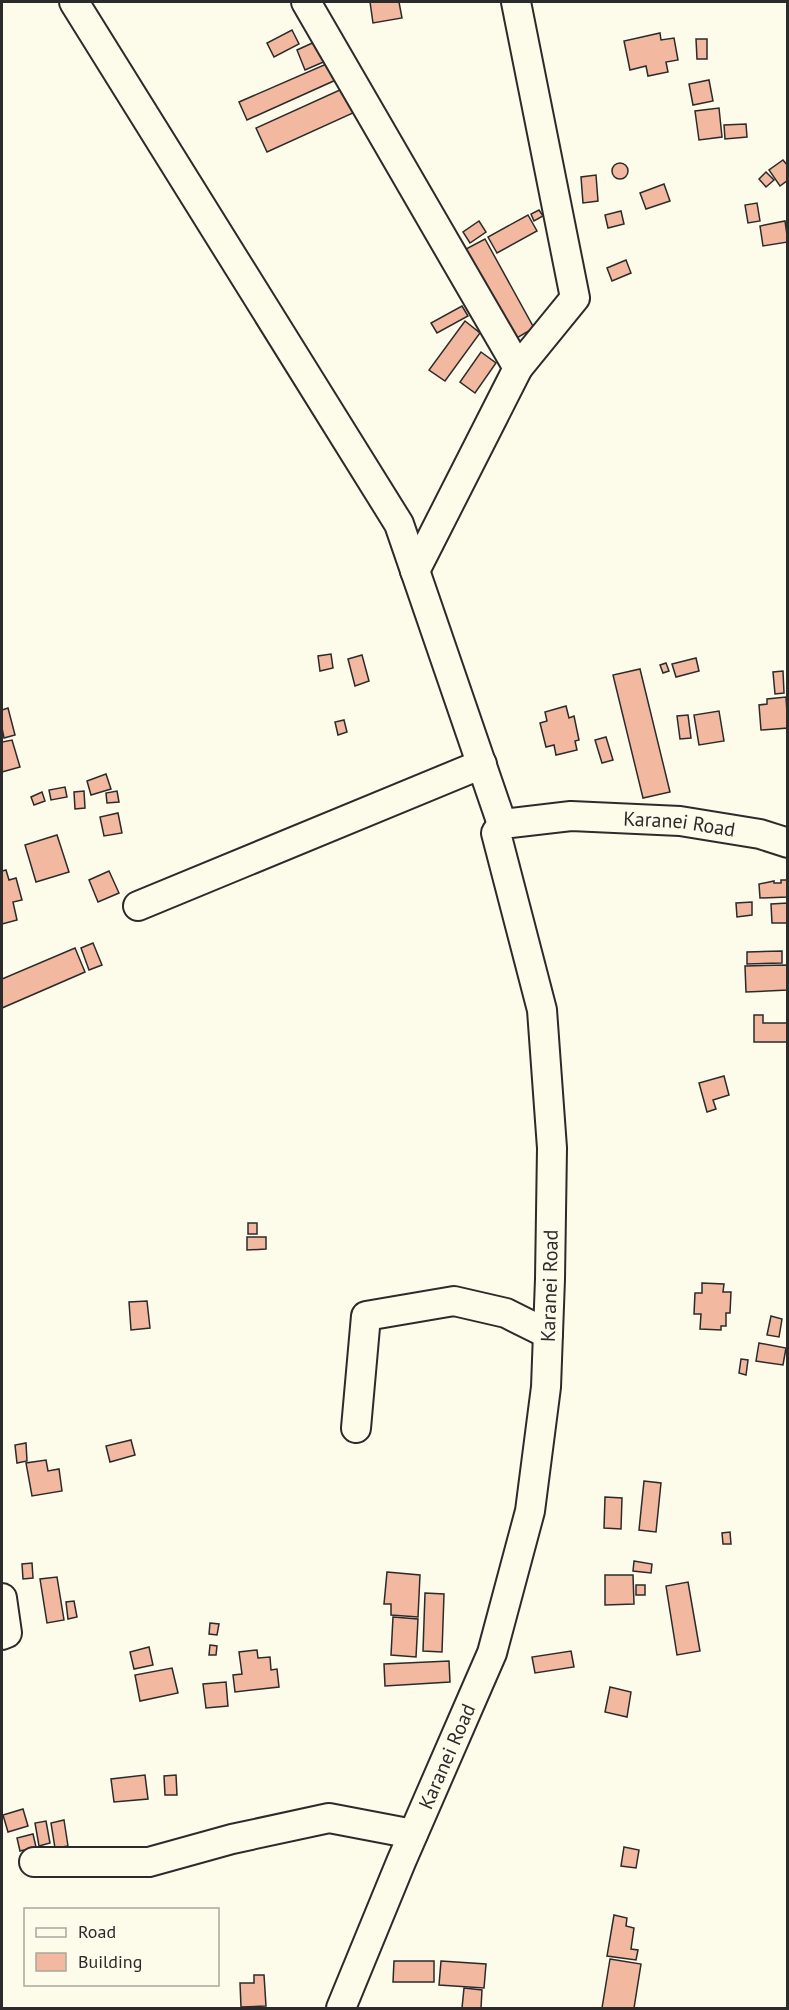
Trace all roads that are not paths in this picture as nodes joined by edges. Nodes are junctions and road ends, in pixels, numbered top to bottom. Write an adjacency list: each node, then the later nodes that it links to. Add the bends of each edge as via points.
1 (74, 2): 5 (street, via 399,524)
2 (306, 2): 4 (street)
3 (516, 2): 4 (street, via 575,298)
4 (518, 368): 5 (street)
5 (415, 572): 6 (street)
6 (482, 764): 7 (street); 9 (street)
7 (502, 824): 8 (street, Karanei Road, via 571,816 680,820); 10 (street, Karanei Road, via 496,833 542,1010 552,1148)
8 (788, 843)
9 (138, 906)
10 (548, 1334): 11 (street, via 506,1313 454,1300 366,1316); 14 (street, Karanei Road, via 546,1387 530,1511 492,1653)
11 (356, 1428)
12 (2, 1598): 13 (street, via 7,1633)
13 (2, 1635)
14 (413, 1834): 15 (street, via 329,1818 149,1862); 16 (street, Karanei Road)
15 (34, 1862)
16 (341, 2008)

